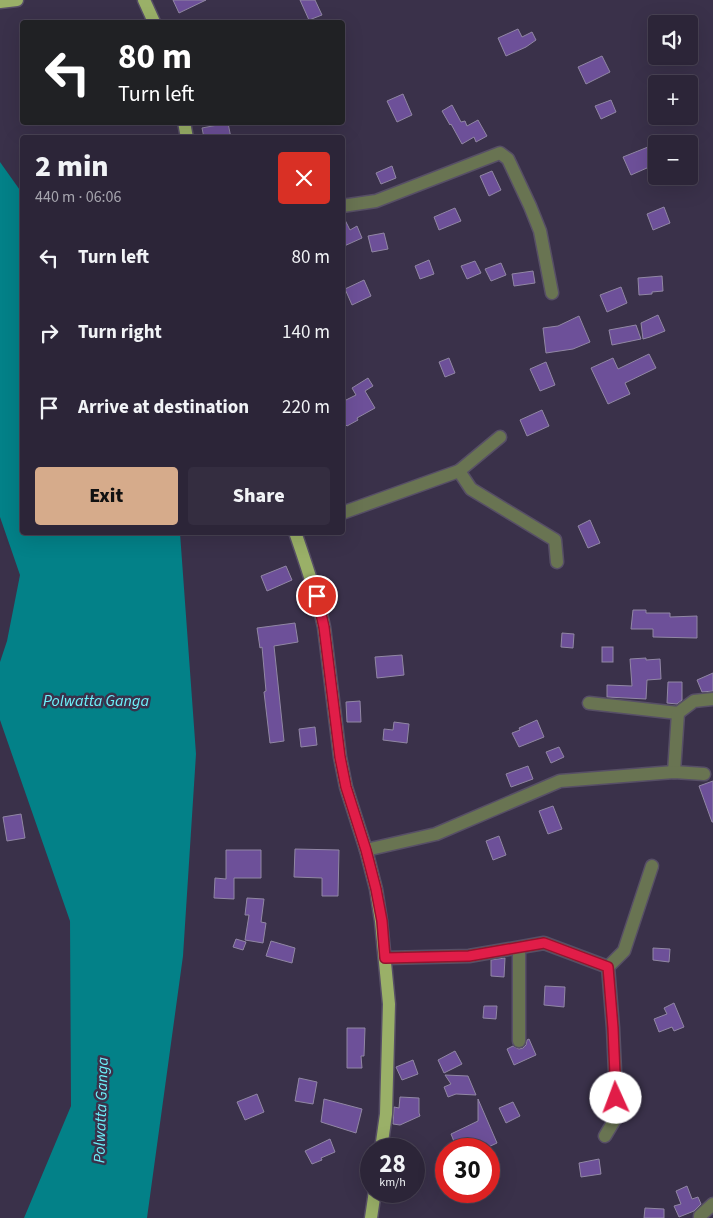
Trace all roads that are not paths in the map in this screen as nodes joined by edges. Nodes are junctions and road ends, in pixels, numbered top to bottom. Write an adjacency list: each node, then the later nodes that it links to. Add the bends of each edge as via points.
1 (144, 0): 2 (main road)
2 (153, 20)
3 (345, 206): 4 (street, via 376,201 500,153 508,159 540,231)
4 (552, 293)
5 (500, 437): 6 (street)
6 (459, 472): 7 (street); 9 (street, via 471,489 555,540)
7 (345, 512)
8 (296, 535): 15 (main road, via 320,608 340,757)
9 (557, 562)
10 (713, 699): 12 (street, via 694,702)
11 (589, 703): 12 (street)
12 (678, 713): 13 (street)
13 (674, 772): 14 (street); 15 (street, via 560,781 436,834)
14 (704, 774)
15 (366, 850): 18 (main road, via 382,921)
16 (652, 866): 19 (street, via 624,951)
17 (519, 948): 18 (street, via 469,956); 19 (street, via 544,943); 20 (street)
18 (385, 958): 22 (main road, via 389,1004)
19 (608, 967): 21 (street, via 617,1116)
20 (519, 1041)
21 (606, 1136)
22 (383, 1138)
23 (373, 1203): 25 (main road)
24 (713, 1204): 26 (street)
25 (370, 1218)
26 (700, 1218)

